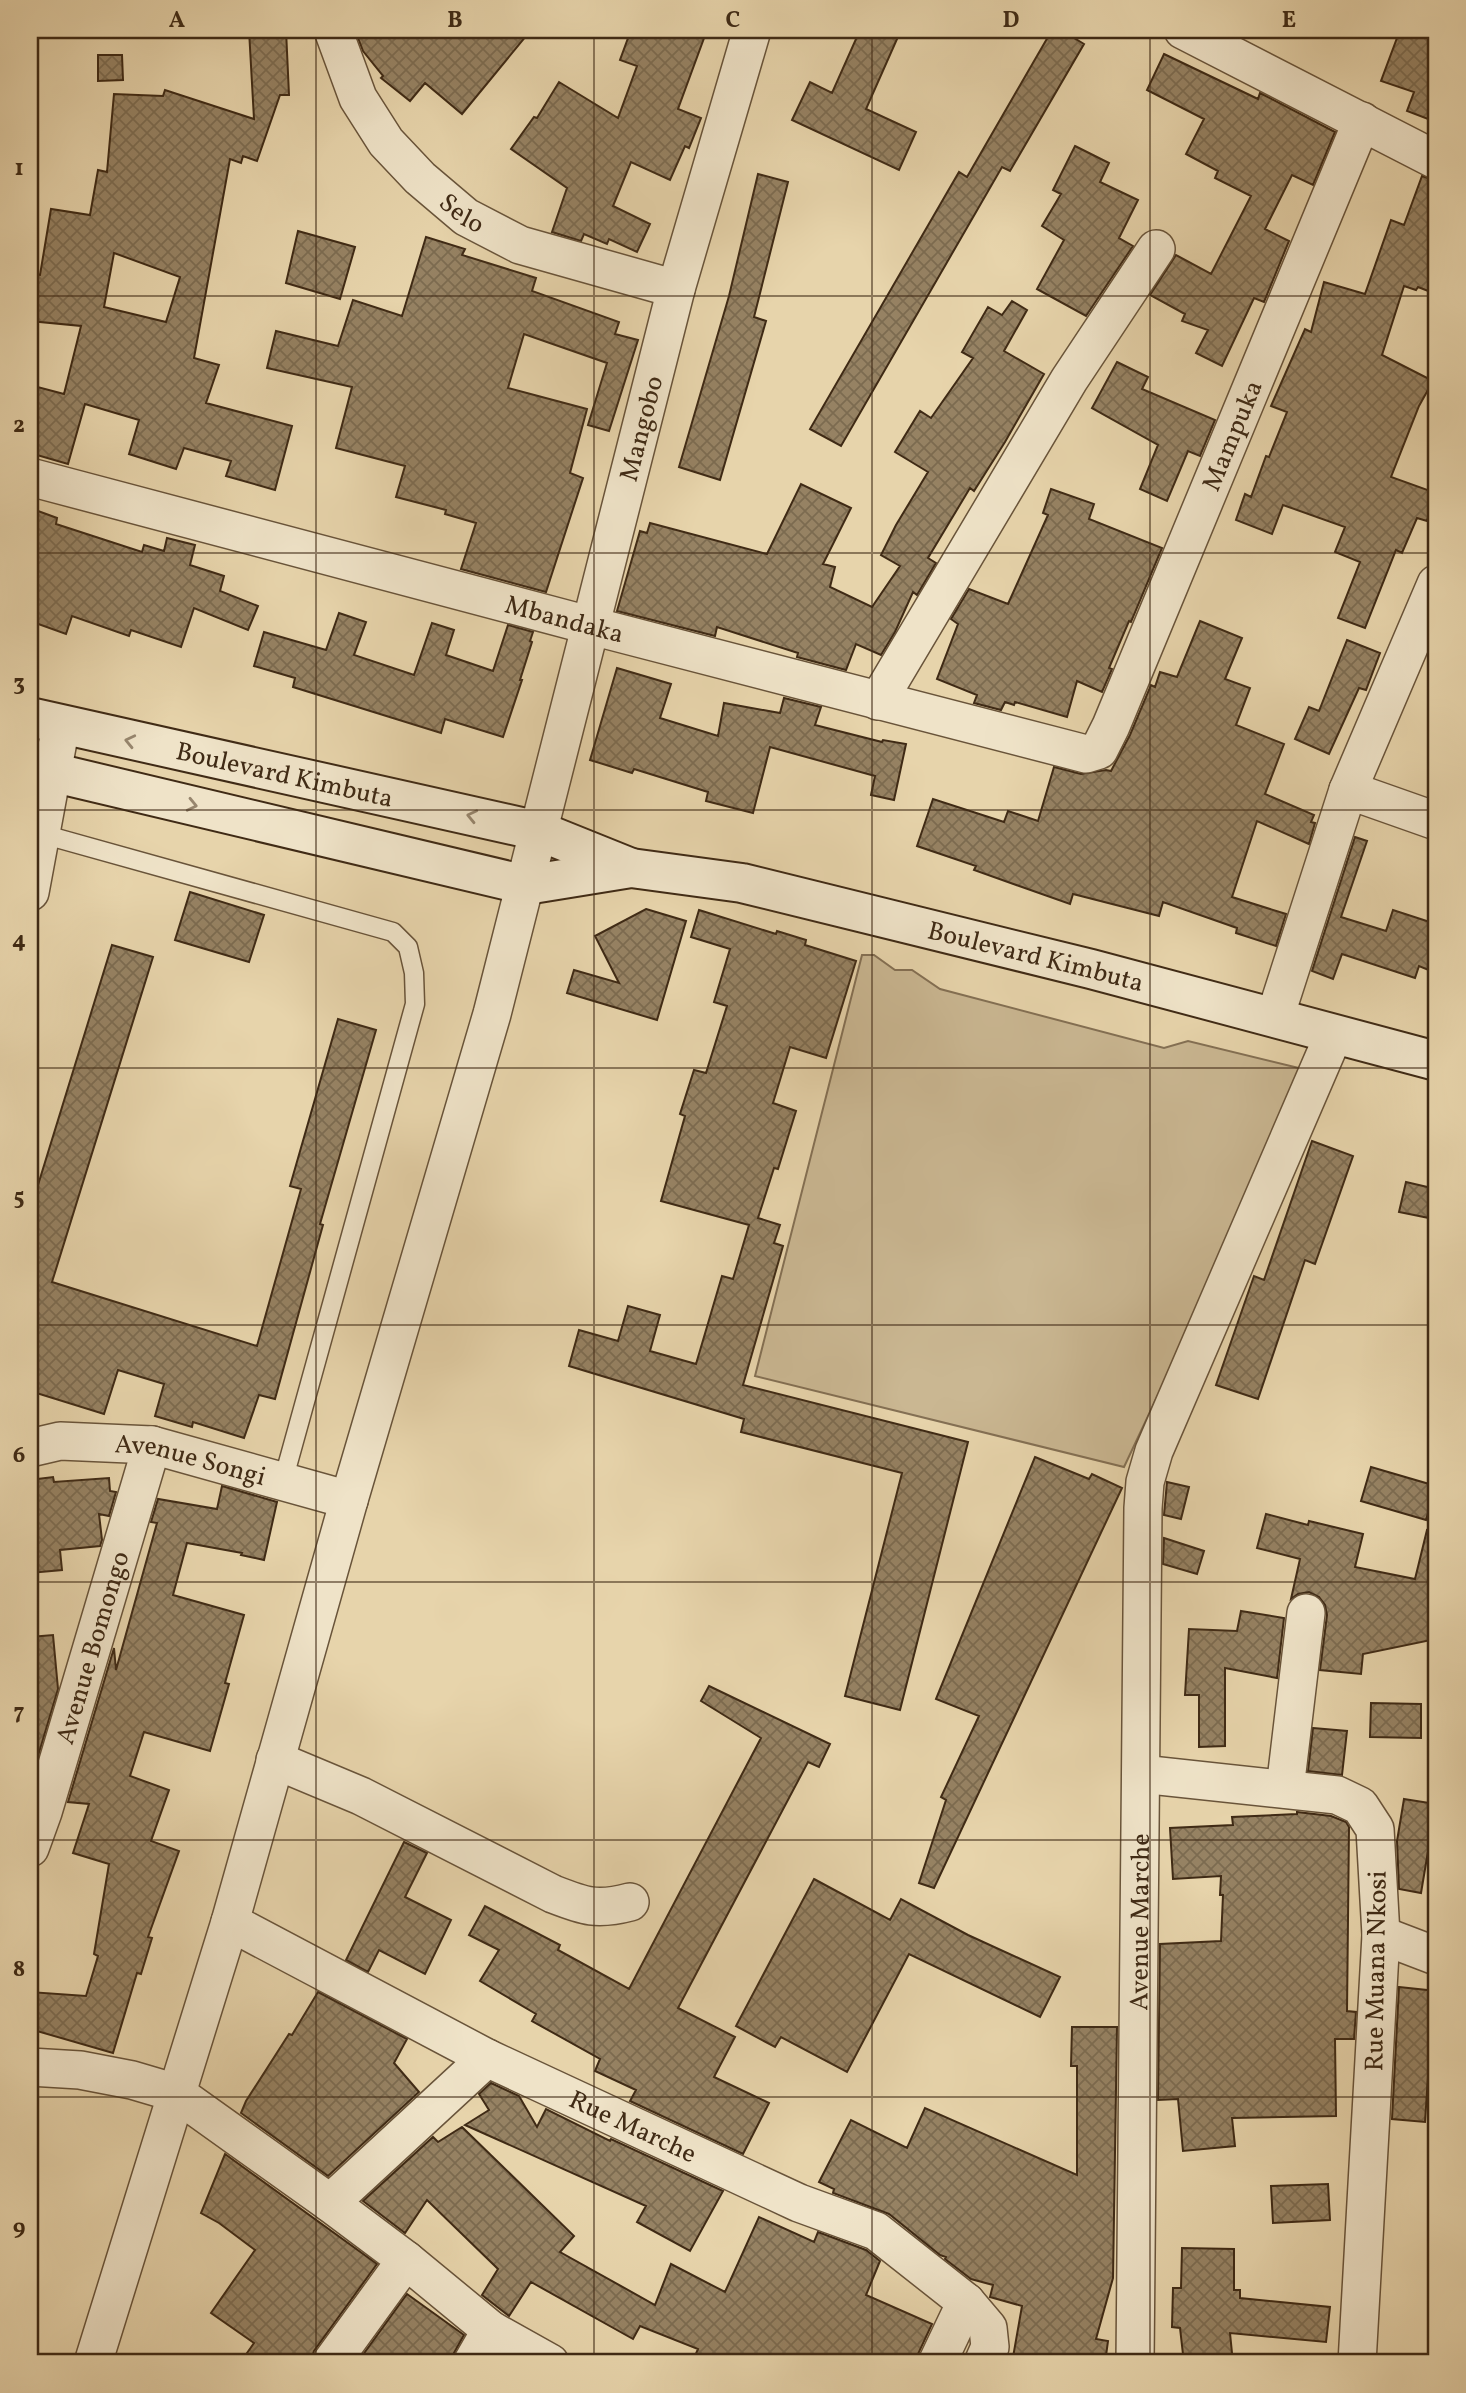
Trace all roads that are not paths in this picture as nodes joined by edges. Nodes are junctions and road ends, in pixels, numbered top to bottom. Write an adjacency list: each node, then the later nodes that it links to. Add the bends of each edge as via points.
1 (333, 30): 7 (street, Selo, via 358,98 386,142 466,216 520,245)
2 (752, 30): 7 (street, Mangobo)
3 (1183, 30): 4 (street)
4 (1362, 121): 5 (street); 13 (street, Mampuka)
5 (1436, 160)
6 (1156, 249): 11 (street, via 1069,380)
7 (676, 289): 10 (street, Mangobo)
8 (30, 477): 10 (street, Mbandaka)
9 (1436, 584): 15 (street)
10 (592, 626): 11 (street, Mbandaka); 17 (street, Mangobo)
11 (878, 701): 13 (street, Mbandaka, via 1086,754)
12 (45, 721): 14 (street); 17 (street, Boulevard Kimbuta, one-way to 12)
13 (1098, 750)
14 (41, 770): 18 (street); 20 (street, Boulevard Kimbuta, one-way to 20)
15 (1348, 790): 16 (street); 22 (street)
16 (1436, 821)
17 (539, 831): 19 (street, Boulevard Kimbuta); 20 (street, Mangobo)
18 (36, 832): 21 (street); 27 (lane, via 393,932 408,947 415,1004)
19 (631, 868): 20 (street); 22 (street, Boulevard Kimbuta, via 742,883)
20 (526, 885): 28 (street, Mangobo)
21 (30, 892)
22 (1275, 1017): 23 (street, Boulevard Kimbuta)
23 (1334, 1034): 24 (street, Boulevard Kimbuta); 31 (street, Avenue Marche, via 1154,1451 1143,1508)
24 (1436, 1061)
25 (152, 1445): 26 (street, Avenue Songi, via 60,1441); 27 (street, Avenue Songi); 33 (street, Avenue Bomongo)
26 (30, 1448)
27 (283, 1481): 28 (street, Avenue Songi)
28 (349, 1500): 30 (street, Mangobo)
29 (1307, 1613): 32 (street)
30 (275, 1760): 35 (street, via 361,1796 553,1895 606,1909); 36 (street, Mangobo)
31 (1141, 1774): 32 (street, Rue Muana Nkosi); 52 (street, Avenue Marche)
32 (1284, 1789): 37 (street, Rue Muana Nkosi, via 1336,1795 1360,1806 1376,1829)
33 (36, 1812): 34 (street, Avenue Bomongo)
34 (30, 1848)
35 (630, 1902)
36 (230, 1922): 39 (street, Rue Marche); 41 (street, Mangobo)
37 (1381, 1935): 38 (street); 53 (street, Rue Muana Nkosi)
38 (1436, 1956)
39 (487, 2058): 42 (street); 44 (street, Rue Marche, via 799,2203 876,2231)
40 (30, 2067): 41 (street, via 80,2070)
41 (176, 2093): 42 (street); 46 (street, Mangobo)
42 (330, 2203): 43 (street)
43 (405, 2260): 45 (street); 47 (street)
44 (966, 2302): 50 (street); 51 (street, Rue Marche, via 988,2328 990,2347)
45 (491, 2330): 48 (street); 49 (street)
46 (93, 2363)
47 (331, 2363)
48 (472, 2363)
49 (550, 2363)
50 (937, 2363)
51 (983, 2363)
52 (1135, 2363)
53 (1357, 2363)

